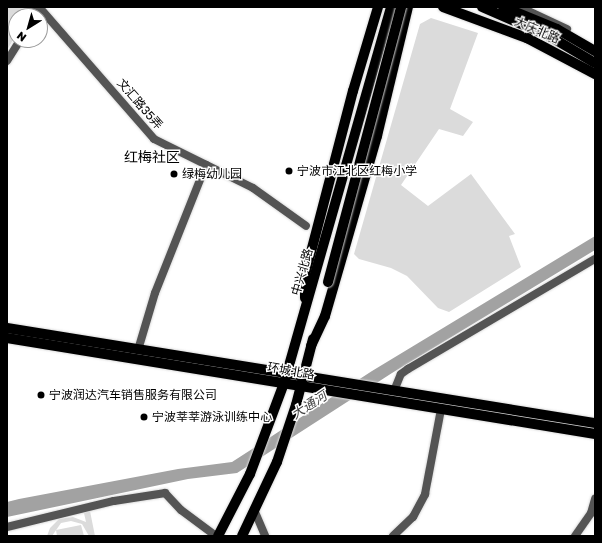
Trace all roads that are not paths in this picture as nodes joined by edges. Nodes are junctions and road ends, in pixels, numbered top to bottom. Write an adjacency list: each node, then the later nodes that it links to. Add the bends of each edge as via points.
1 (39, 7): 16 (street, 文汇路35弄, via 154,139)
2 (378, 7): 19 (main road, via 353,91 305,275)
3 (391, 7): 19 (main road, 中兴北路)
4 (401, 7): 22 (main road, bridge)
5 (408, 7): 22 (main road, via 377,136 326,316)
6 (443, 7): 15 (main road, 大庆北路, via 527,38)
7 (482, 7): 14 (main road, via 551,37)
8 (503, 7): 12 (main road, 大庆北路, via 557,29)
9 (520, 7): 10 (street, via 555,22)
10 (595, 45)
11 (15, 48): 13 (street)
12 (595, 51)
13 (7, 61)
14 (595, 63)
15 (595, 74)
16 (206, 165): 17 (street, 文汇路35弄, via 253,188); 23 (street, via 155,293)
17 (306, 226)
18 (595, 259): 26 (street, via 408,369 401,374)
19 (305, 310): 24 (main road, 中兴北路)
20 (7, 328): 23 (main road, 环城北路)
21 (7, 338): 24 (main road, 环城北路)
22 (311, 346): 25 (main road)
23 (138, 350): 24 (main road, 环城北路)
24 (285, 378): 25 (main road, 环城北路); 33 (main road, 中兴北路, via 250,474)
25 (302, 381): 26 (main road, 环城北路, via 340,382); 27 (main road, 环城北路, via 327,391); 31 (main road, via 282,447)
26 (394, 391): 28 (main road, 环城北路)
27 (441, 409): 29 (main road, 环城北路); 36 (street, via 425,494 413,517)
28 (595, 423)
29 (595, 434)
30 (595, 499): 37 (street, via 591,513)
31 (255, 512): 34 (main road); 35 (street)
32 (7, 527): 33 (street, via 114,501 160,493 169,495 181,510)
33 (217, 536)
34 (242, 536)
35 (265, 536)
36 (393, 536)
37 (575, 536)

